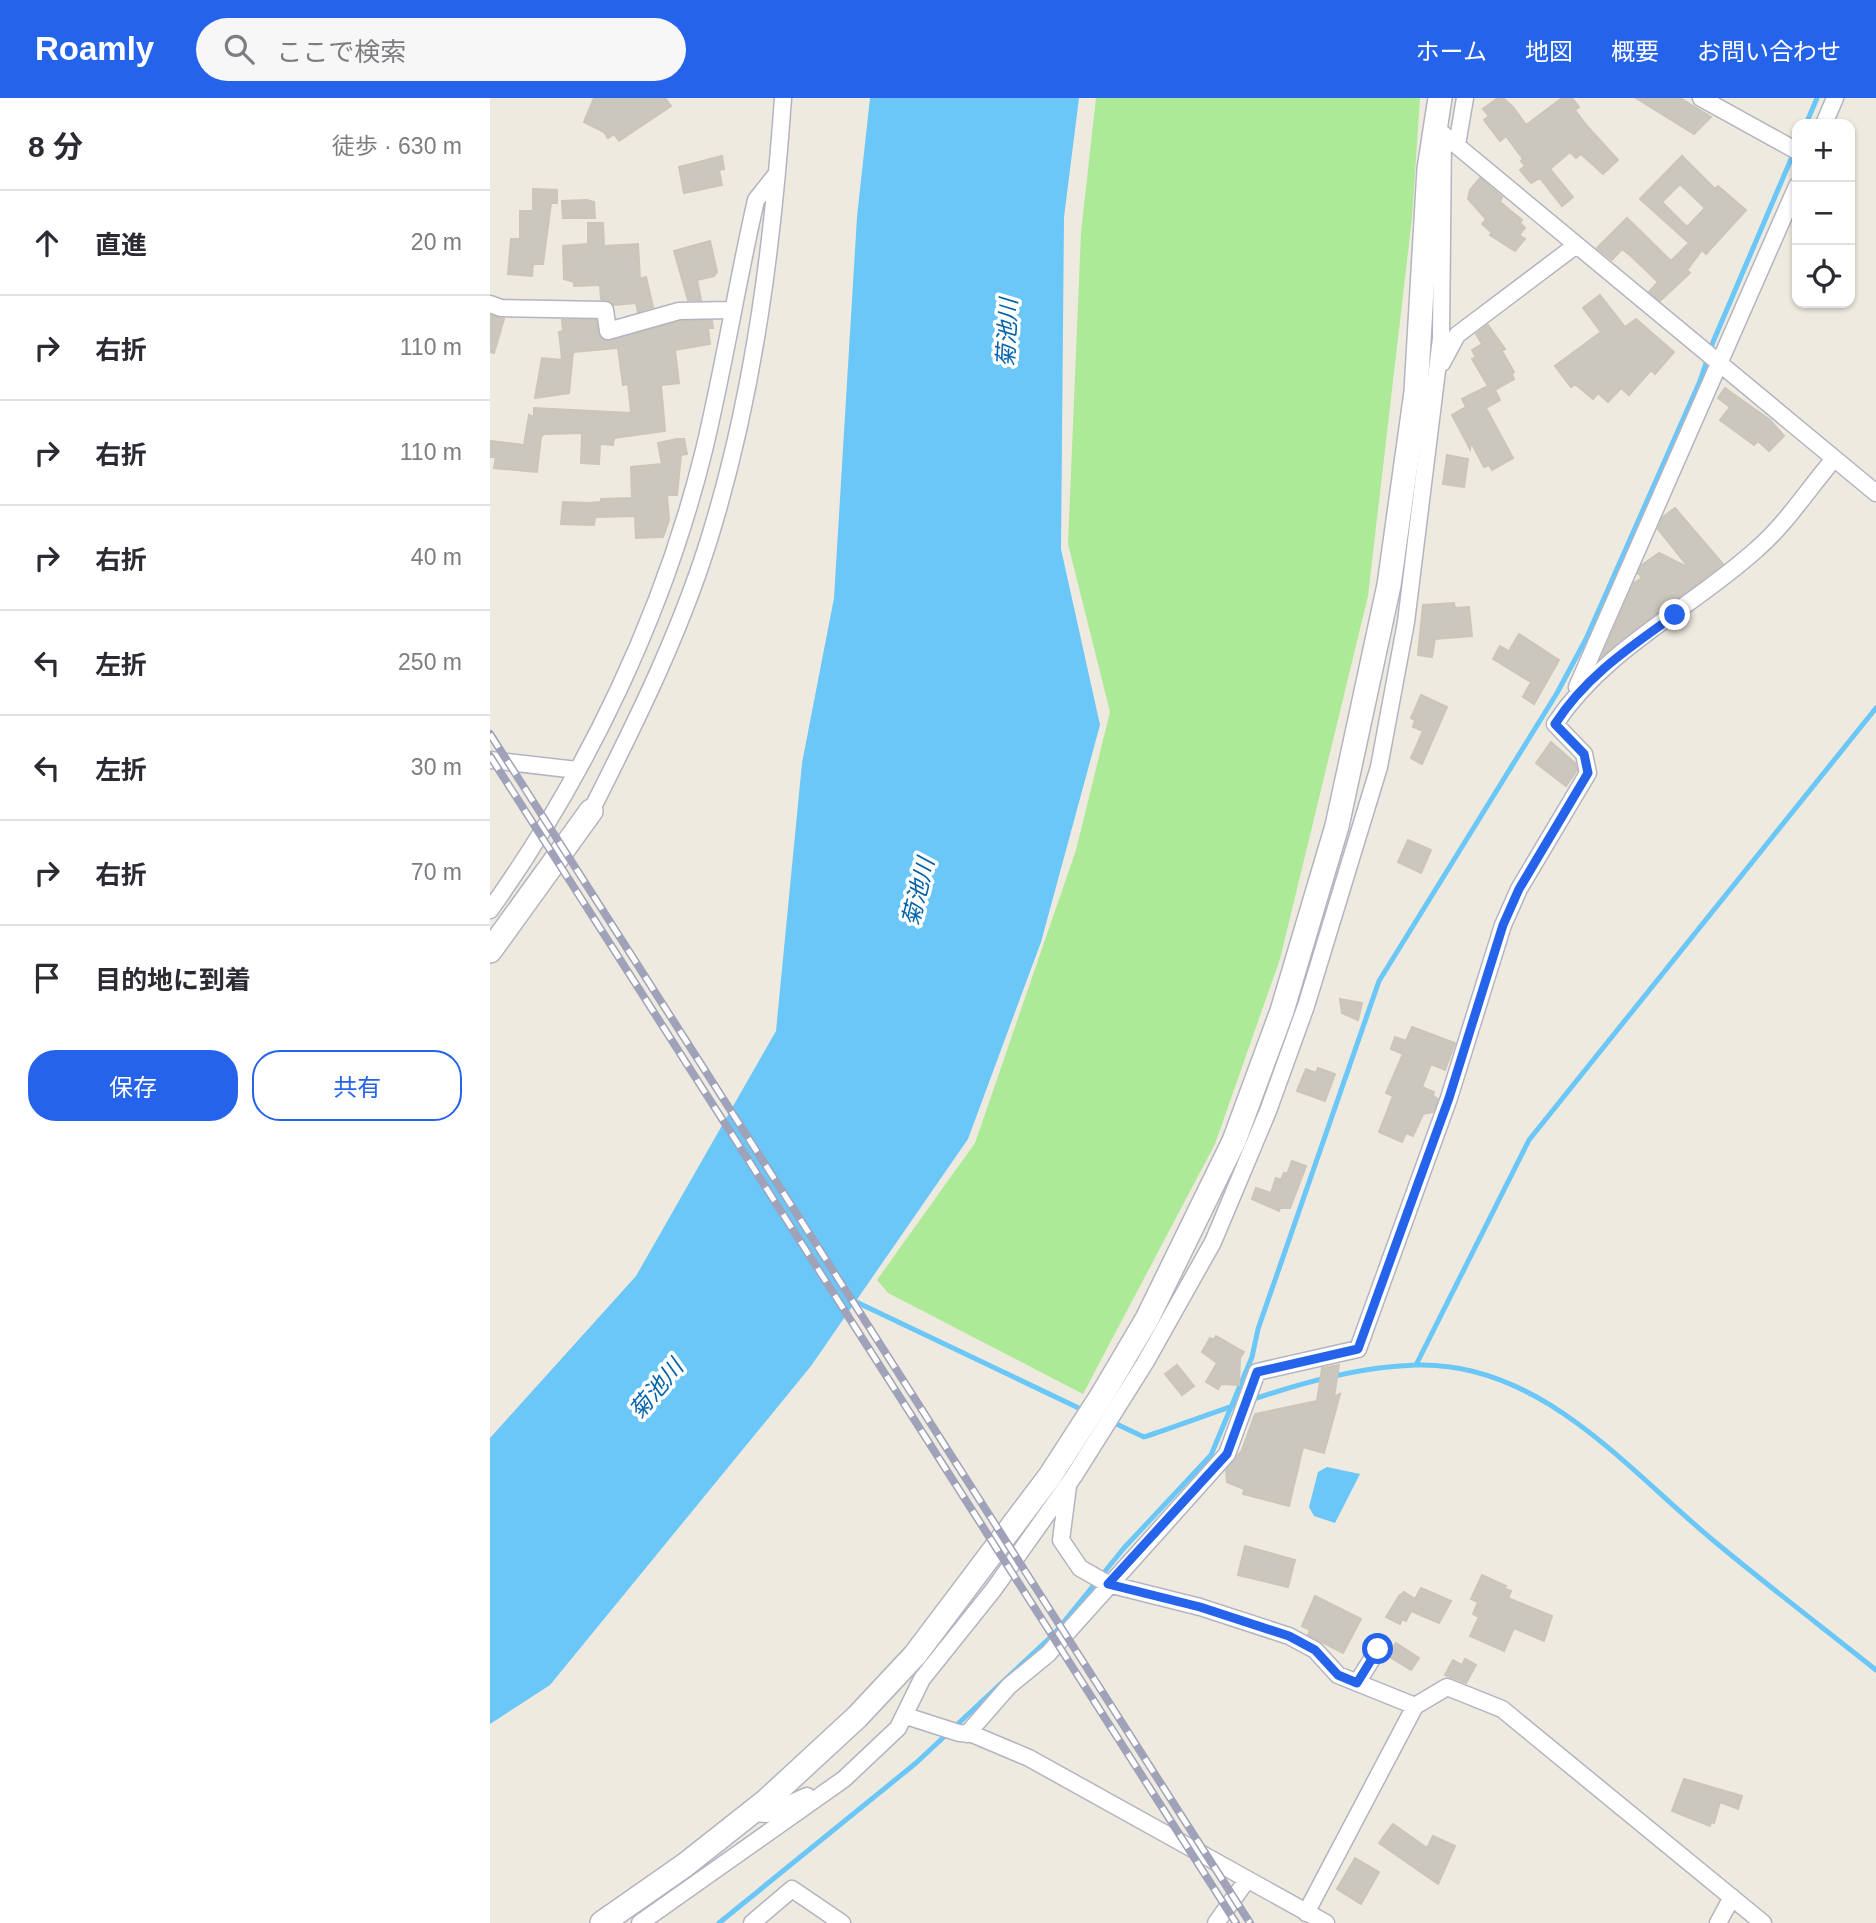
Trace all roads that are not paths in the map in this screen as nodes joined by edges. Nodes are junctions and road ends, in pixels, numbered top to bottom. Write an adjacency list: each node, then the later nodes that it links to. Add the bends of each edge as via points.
1 (783, 98): 10 (street)
2 (1440, 98): 7 (street)
3 (1465, 98): 8 (street)
4 (1701, 98): 9 (street)
5 (1835, 98): 6 (street)
6 (1826, 119)
7 (1440, 132): 8 (street); 16 (street, via 1444,280); 33 (street, via 1429,169 1416,392 1389,585 1337,826 1282,1011 1234,1141 1147,1319 1042,1488 915,1655 857,1717)
8 (1457, 145): 12 (street)
9 (1791, 148)
10 (775, 176): 14 (street, via 756,201); 22 (street, via 765,281 747,393 714,525 669,649)
11 (1792, 197): 15 (street)
12 (1575, 246): 15 (street); 16 (street, via 1457,335)
13 (490, 304): 14 (street, via 606,310 608,331 679,311)
14 (731, 310): 21 (street, via 703,452 681,525 627,667)
15 (1718, 364): 17 (street); 19 (street)
16 (1437, 372): 25 (street, via 1406,622 1379,766 1306,1006 1213,1242)
17 (1834, 459): 18 (street); 19 (street, via 1758,548 1603,666)
18 (1876, 493)
19 (1572, 698): 26 (street, via 1555,724 1584,754 1588,773 1519,889 1503,925 1449,1098 1358,1349 1257,1372 1227,1454)
20 (490, 760): 21 (street)
21 (578, 770): 23 (street)
22 (592, 811): 24 (street)
23 (490, 910)
24 (490, 951)
25 (1068, 1484): 26 (street, via 1061,1540 1080,1569); 30 (street, via 994,1589 922,1679)
26 (1108, 1584): 28 (street, via 1289,1636 1315,1650 1338,1675); 31 (street, via 1048,1654)
27 (1378, 1649): 28 (street)
28 (1357, 1683): 29 (street)
29 (1415, 1706): 35 (street, via 1447,1687 1502,1709); 36 (street)
30 (906, 1716): 31 (street); 32 (street)
31 (963, 1733): 34 (street, via 1029,1758)
32 (844, 1779): 33 (street, via 768,1814); 38 (street)
33 (750, 1813): 37 (street)
34 (1247, 1880): 36 (street); 41 (street)
35 (1732, 1897): 43 (street); 44 (street)
36 (1307, 1913): 42 (street)
37 (602, 1923)
38 (640, 1923)
39 (752, 1923): 40 (street, via 792,1889)
40 (842, 1923)
41 (1216, 1923)
42 (1326, 1923)
43 (1718, 1923)
44 (1763, 1923)

